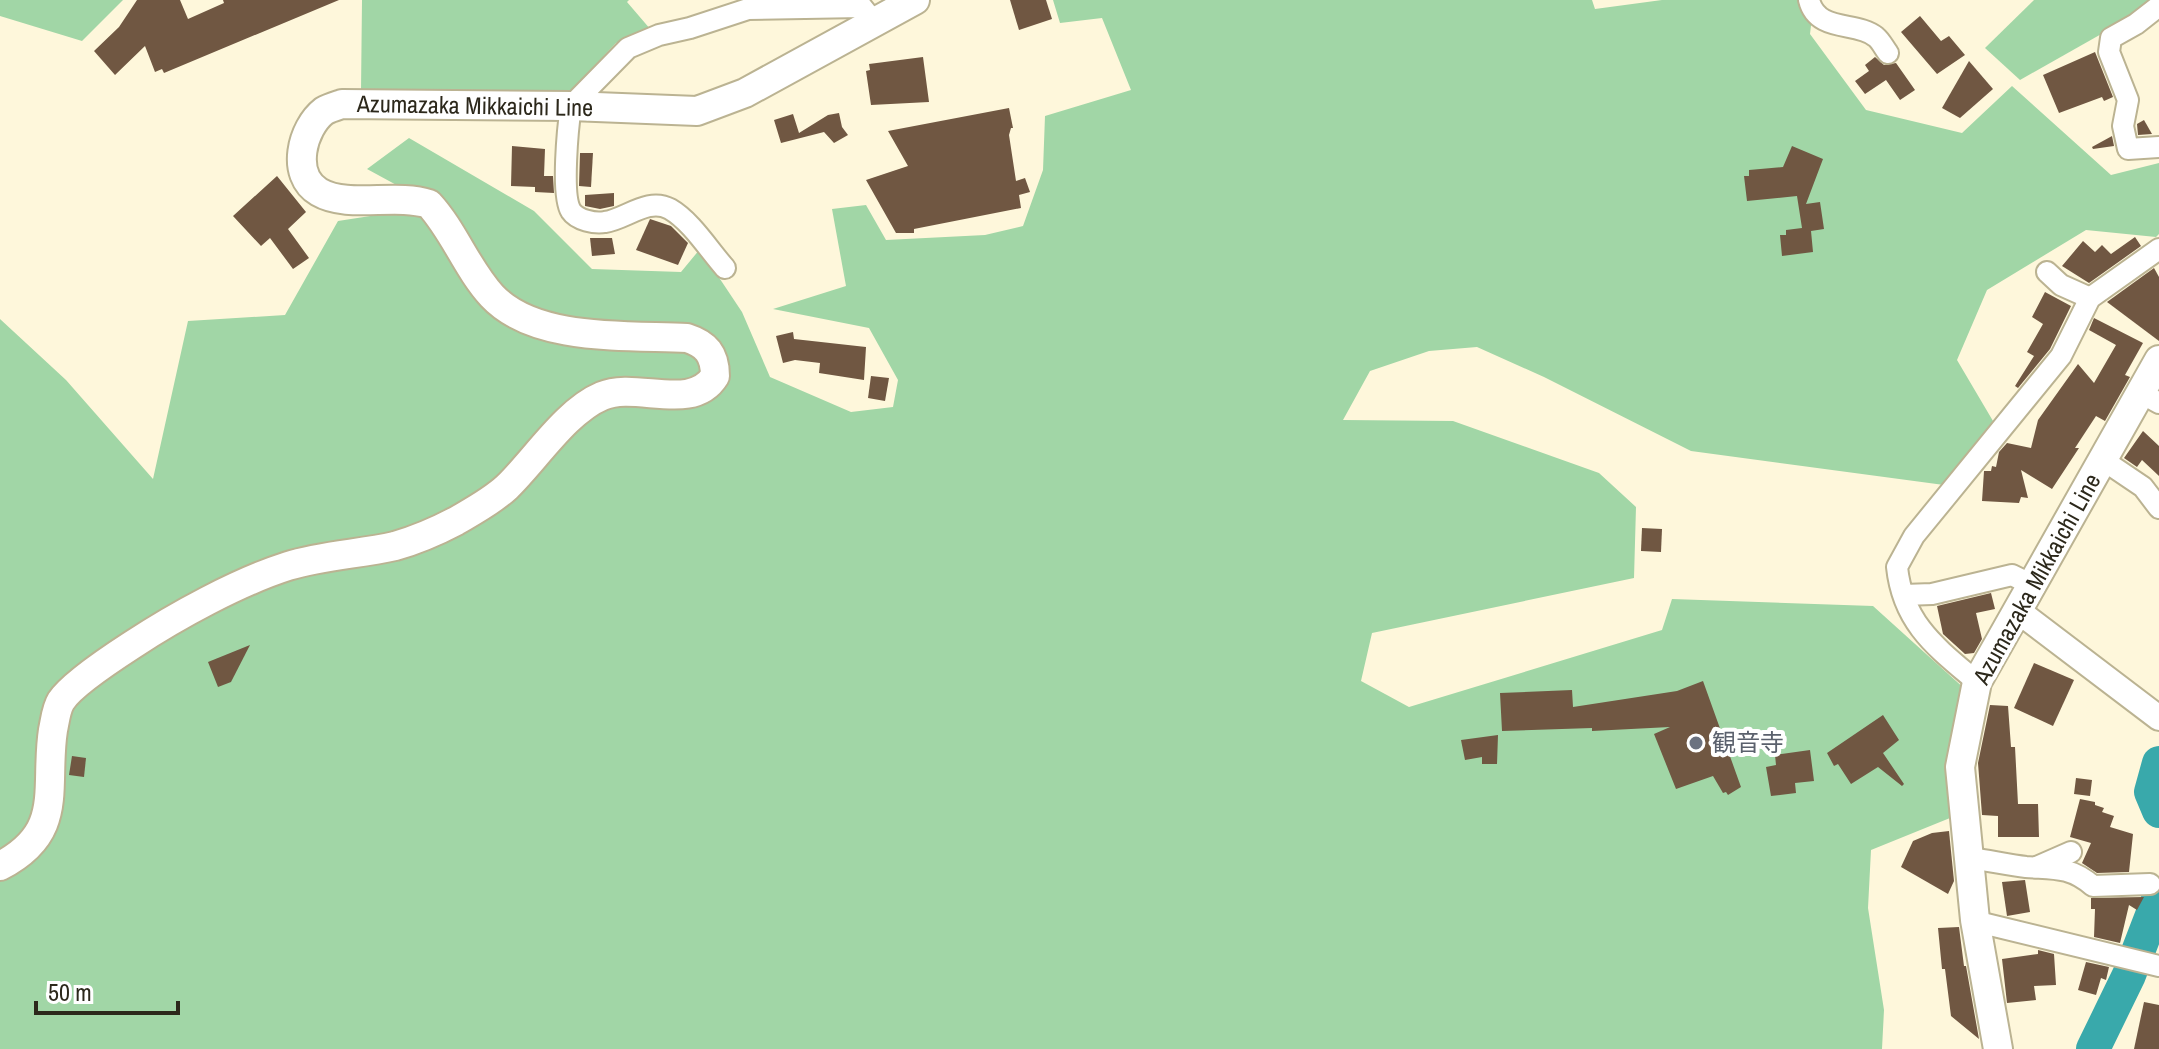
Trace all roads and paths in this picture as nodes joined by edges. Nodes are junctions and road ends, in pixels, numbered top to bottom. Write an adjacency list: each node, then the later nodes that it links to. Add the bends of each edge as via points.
1 (915, 0): 4 (main road, Azumazaka Mikkaichi Line)
2 (1809, 0): 5 (street, via 1827,21 1875,36)
3 (2159, 6): 7 (street, via 2111,38 2109,52 2128,100 2123,126 2128,149)
4 (874, 22): 6 (main road, Azumazaka Mikkaichi Line, via 745,93 697,111); 6 (street, via 862,7 748,9 628,48)
5 (1888, 53)
6 (571, 106): 9 (street, via 566,196 572,212 584,220 604,222 652,205 669,208); 23 (main road, Azumazaka Mikkaichi Line, via 342,104 325,110 306,134 304,168 318,191 342,199 414,199 429,204 491,295 510,312 585,333 699,342 715,365 710,384 689,393 602,396 577,412 500,493 455,521 394,546 266,574 132,645 60,701 45,822 27,846)
7 (2159, 147)
8 (2159, 249): 11 (street)
9 (725, 268)
10 (2047, 272): 11 (street)
11 (2090, 298): 17 (street, via 2061,356 1914,536 1897,567)
12 (2159, 360): 13 (main road, Azumazaka Mikkaichi Line)
13 (2150, 398): 14 (main road, Azumazaka Mikkaichi Line)
14 (2103, 460): 15 (street, via 2143,487); 16 (main road, Azumazaka Mikkaichi Line)
15 (2159, 508)
16 (2032, 585): 17 (street, via 2012,575 1932,594); 18 (main road, Azumazaka Mikkaichi Line)
17 (1904, 595): 19 (street, via 1925,637)
18 (2018, 611): 19 (main road, Azumazaka Mikkaichi Line); 20 (street)
19 (1977, 682): 22 (main road, Azumazaka Mikkaichi Line, via 1960,767)
20 (2156, 715)
21 (2071, 852): 24 (street)
22 (1968, 858): 24 (street); 26 (main road, Azumazaka Mikkaichi Line)
23 (0, 866)
24 (2039, 866): 25 (street, via 2073,873 2093,886)
25 (2150, 884)
26 (1975, 920): 27 (street); 28 (main road, Azumazaka Mikkaichi Line)
27 (2159, 966)
28 (1998, 1049)

